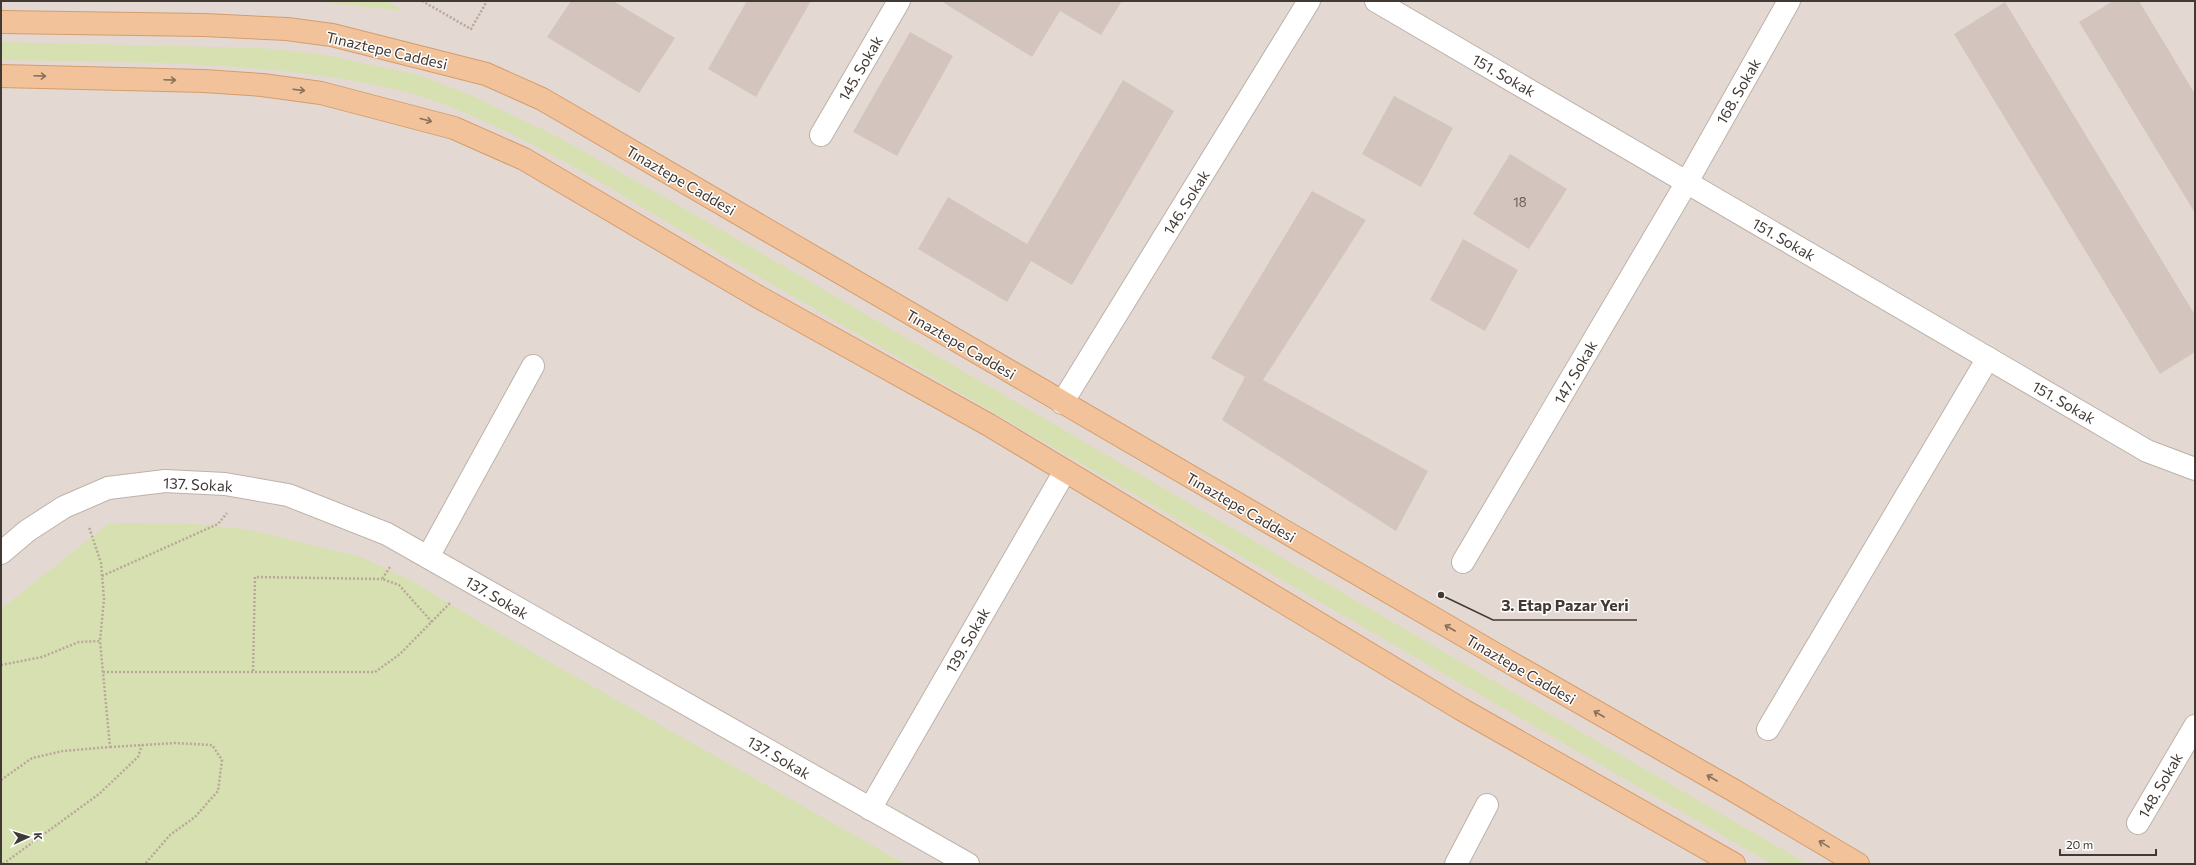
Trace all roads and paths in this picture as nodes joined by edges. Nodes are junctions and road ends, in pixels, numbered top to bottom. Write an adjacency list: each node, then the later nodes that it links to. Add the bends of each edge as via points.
1 (422, 1): 2 (path, via 471,29)
2 (487, 1)
3 (899, 1): 9 (street, 145. Sokak)
4 (1310, 1): 13 (street, 146. Sokak)
5 (1376, 1): 10 (street, 151. Sokak)
6 (1789, 1): 10 (street, 168. Sokak)
7 (1, 22): 13 (main road, Tınaztepe Caddesi, via 204,25 287,30 332,36 486,74 555,106)
8 (1, 76): 15 (main road, one-way to 15, via 262,85 321,93 454,128 524,158 755,294 989,425)
9 (821, 135)
10 (1687, 182): 11 (street, 151. Sokak); 21 (street, 147. Sokak)
11 (1988, 358): 14 (street, 151. Sokak, via 2147,451); 31 (street)
12 (533, 366): 20 (street)
13 (1062, 403): 43 (main road, Tınaztepe Caddesi, one-way to 13)
14 (2195, 469)
15 (1065, 471): 36 (street, 139. Sokak); 42 (main road, via 1461,709)
16 (246, 488): 17 (street, 137. Sokak, via 225,484 165,481 108,488); 18 (street, 137. Sokak, via 288,495 386,534); 22 (path, via 218,524)
17 (79, 500): 19 (street, 137. Sokak, via 27,531); 22 (path, via 101,563)
18 (406, 546): 20 (street, 137. Sokak); 23 (path)
19 (1, 553)
20 (428, 557): 24 (street, 137. Sokak)
21 (1463, 562)
22 (102, 576): 26 (path, via 104,599)
23 (382, 579): 25 (path, via 399,585); 29 (path, via 255,577)
24 (471, 582): 25 (path); 36 (street, 137. Sokak)
25 (432, 622): 29 (path, via 400,654 375,672)
26 (100, 641): 27 (path, via 79,642 42,657); 28 (path)
27 (1, 664)
28 (103, 672): 29 (path); 33 (path)
29 (253, 672)
30 (2195, 726): 37 (street, 148. Sokak)
31 (1768, 729)
32 (142, 745): 33 (path); 38 (path, via 138,757 99,794); 39 (path, via 212,745 222,760 218,791 195,817 170,835)
33 (110, 747): 34 (path, via 63,751 32,758)
34 (1, 780)
35 (1487, 805): 41 (street)
36 (870, 808): 40 (street, 137. Sokak)
37 (2138, 823)
38 (4, 864)
39 (145, 864)
40 (968, 864)
41 (1456, 864)
42 (1734, 864)
43 (1858, 864)

